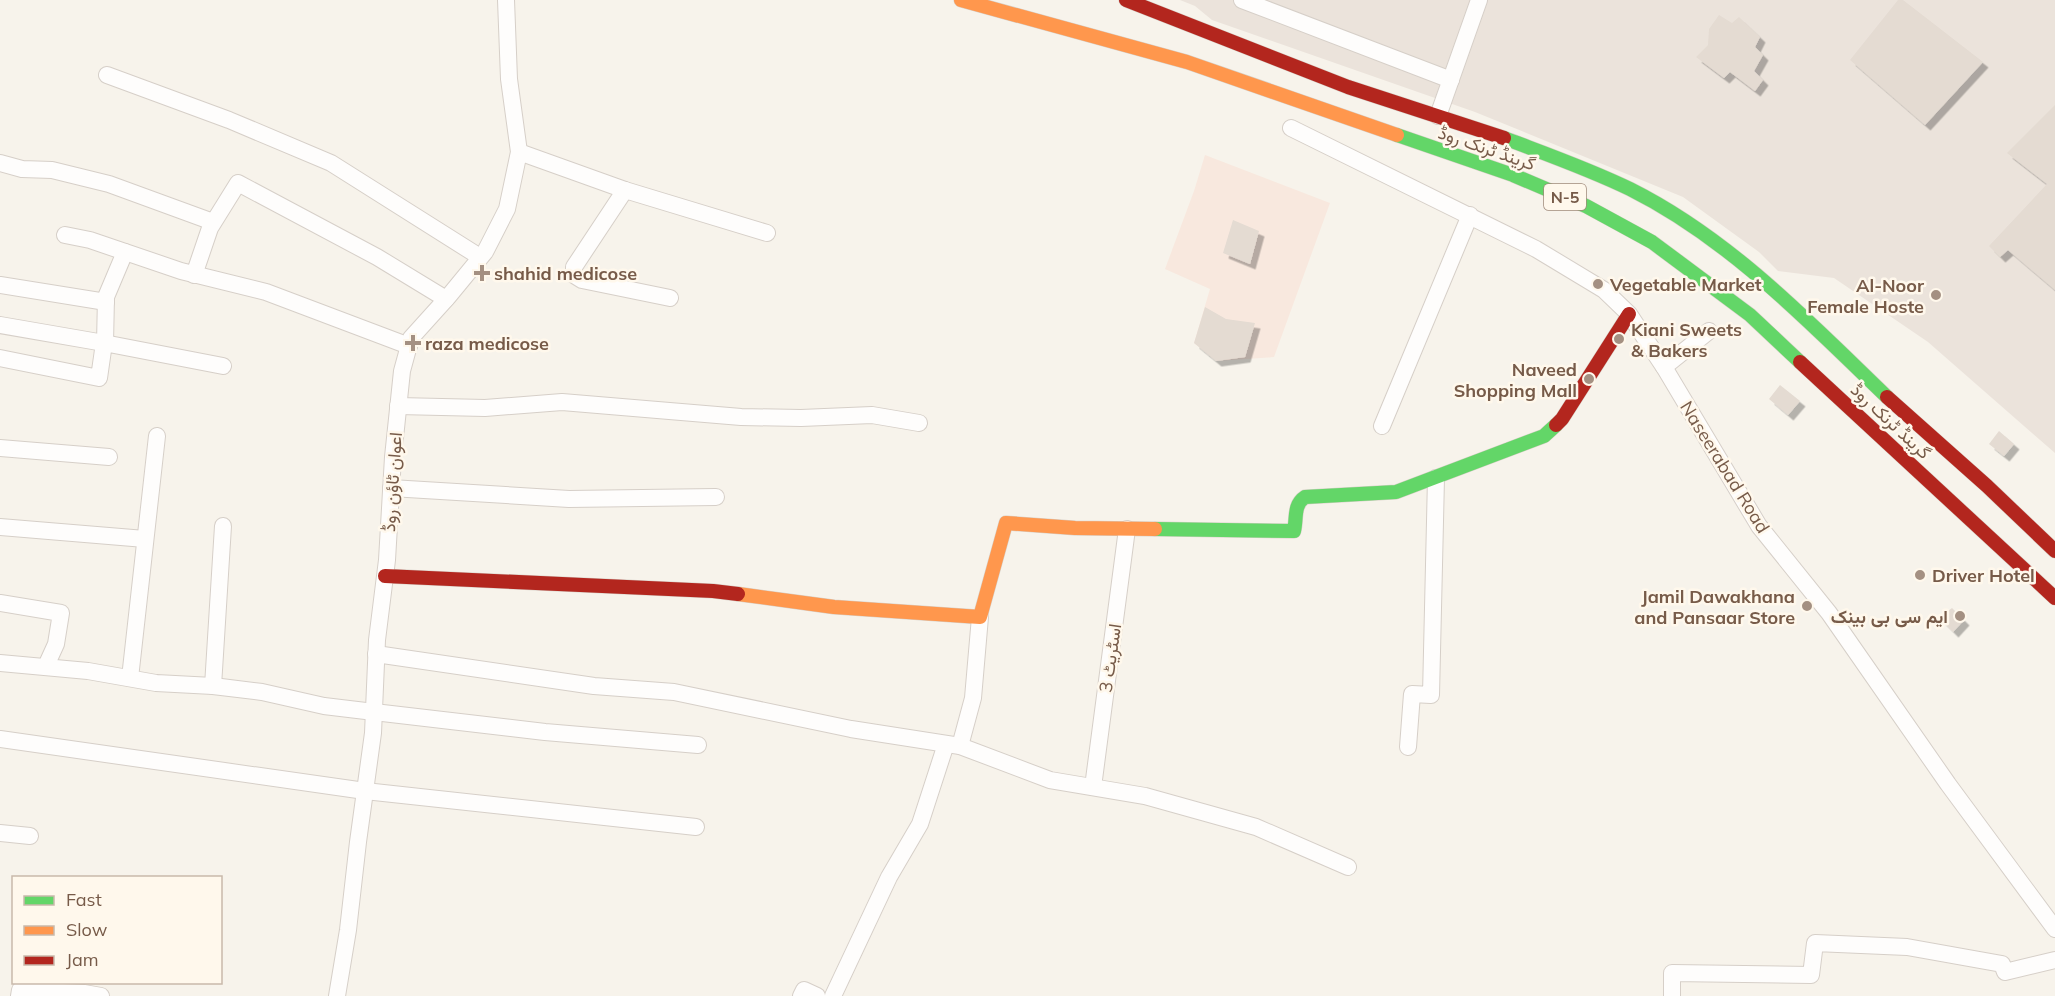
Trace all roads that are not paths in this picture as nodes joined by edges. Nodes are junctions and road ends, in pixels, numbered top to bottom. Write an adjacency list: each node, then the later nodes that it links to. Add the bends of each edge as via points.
1 (506, 0): 12 (street, اعوان ٹاؤن روڈ)
2 (961, 0): 7 (main road, گرینڈ ٹرنک روڈ / N-5)
3 (1126, 0): 10 (main road, گرینڈ ٹرنک روڈ / N-5, via 1348,87)
4 (1242, 0): 9 (street)
5 (1479, 0): 9 (street)
6 (1043, 8): 7 (main road)
7 (1187, 62): 49 (main road, گرینڈ ٹرنک روڈ / N-5, via 1513,175 1586,206 1652,242 1750,315)
8 (107, 75): 20 (street, via 331,163)
9 (1451, 80): 10 (street)
10 (1438, 116): 47 (main road, گرینڈ ٹرنک روڈ / N-5, via 1587,169 1688,223 1790,303)
11 (1291, 128): 15 (street, Naseerabad Road)
12 (519, 152): 14 (street); 20 (street, اعوان ٹاؤن روڈ, via 507,209)
13 (0, 163): 16 (street, via 109,184)
14 (625, 190): 17 (street); 23 (street, via 573,267 574,275)
15 (1470, 215): 26 (street, Naseerabad Road, via 1604,290); 36 (street)
16 (213, 222): 21 (street); 24 (street, via 238,183 377,257)
17 (767, 233)
18 (65, 235): 19 (street)
19 (125, 252): 21 (street); 25 (street)
20 (480, 257): 24 (street, اعوان ٹاؤن روڈ)
21 (194, 274): 30 (street, via 266,292)
22 (0, 285): 25 (street)
23 (670, 298)
24 (446, 299): 30 (street, اعوان ٹاؤن روڈ, via 411,338)
25 (106, 302): 29 (street)
26 (1629, 314): 33 (street, Naseerabad Road); 40 (main road, via 1562,419 1544,436)
27 (0, 325): 29 (street)
28 (1709, 331): 33 (street)
29 (104, 343): 31 (street, via 99,378); 32 (street)
30 (409, 346): 34 (street, اعوان ٹاؤن روڈ)
31 (0, 358)
32 (223, 366)
33 (1664, 367): 68 (street, Naseerabad Road, via 1759,526 1829,612 1948,784)
34 (398, 406): 35 (street, via 486,408 562,402 741,417 872,415); 41 (street, اعوان ٹاؤن روڈ)
35 (919, 423)
36 (1382, 426)
37 (157, 436): 46 (street)
38 (0, 448): 39 (street)
39 (109, 457)
40 (1436, 478): 45 (main road, via 1396,492 1305,497 1296,506 1294,531); 61 (street, via 1431,695 1412,694)
41 (391, 488): 42 (street, via 569,499); 48 (street, اعوان ٹاؤن روڈ)
42 (716, 497)
43 (224, 526): 56 (street)
44 (0, 527): 46 (street)
45 (1127, 529): 51 (main road, via 1006,523); 62 (street, اسٹریٹ 3)
46 (145, 539): 55 (street)
47 (2055, 551)
48 (385, 576): 51 (main road, via 713,591 834,607); 52 (street, اعوان ٹاؤن روڈ)
49 (2055, 598)
50 (0, 603): 54 (street, via 61,613 56,644)
51 (980, 617): 60 (street, via 973,698)
52 (376, 654): 57 (street, اعوان ٹاؤن روڈ); 60 (street, via 594,686 674,692 851,729)
53 (0, 663): 54 (street)
54 (46, 666): 55 (street)
55 (130, 678): 56 (street)
56 (213, 686): 57 (street)
57 (374, 712): 59 (street); 63 (street, اعوان ٹاؤن روڈ)
58 (0, 739): 63 (street)
59 (698, 745)
60 (953, 745): 62 (street, via 1050,780); 75 (street, via 920,824 889,878)
61 (1408, 747)
62 (1093, 787): 67 (street, via 1145,796 1256,827)
63 (365, 791): 64 (street); 72 (street, اعوان ٹاؤن روڈ)
64 (696, 827)
65 (0, 833): 66 (street)
66 (30, 836)
67 (1348, 867)
68 (2055, 928)
69 (2055, 960): 76 (street, via 2005,972 2002,964 1906,947 1815,943 1811,975 1672,973)
70 (19, 996): 71 (street, via 20,990)
71 (101, 996)
72 (337, 996)
73 (801, 996): 74 (street, via 804,990)
74 (817, 996)
75 (833, 996)
76 (1671, 996)

